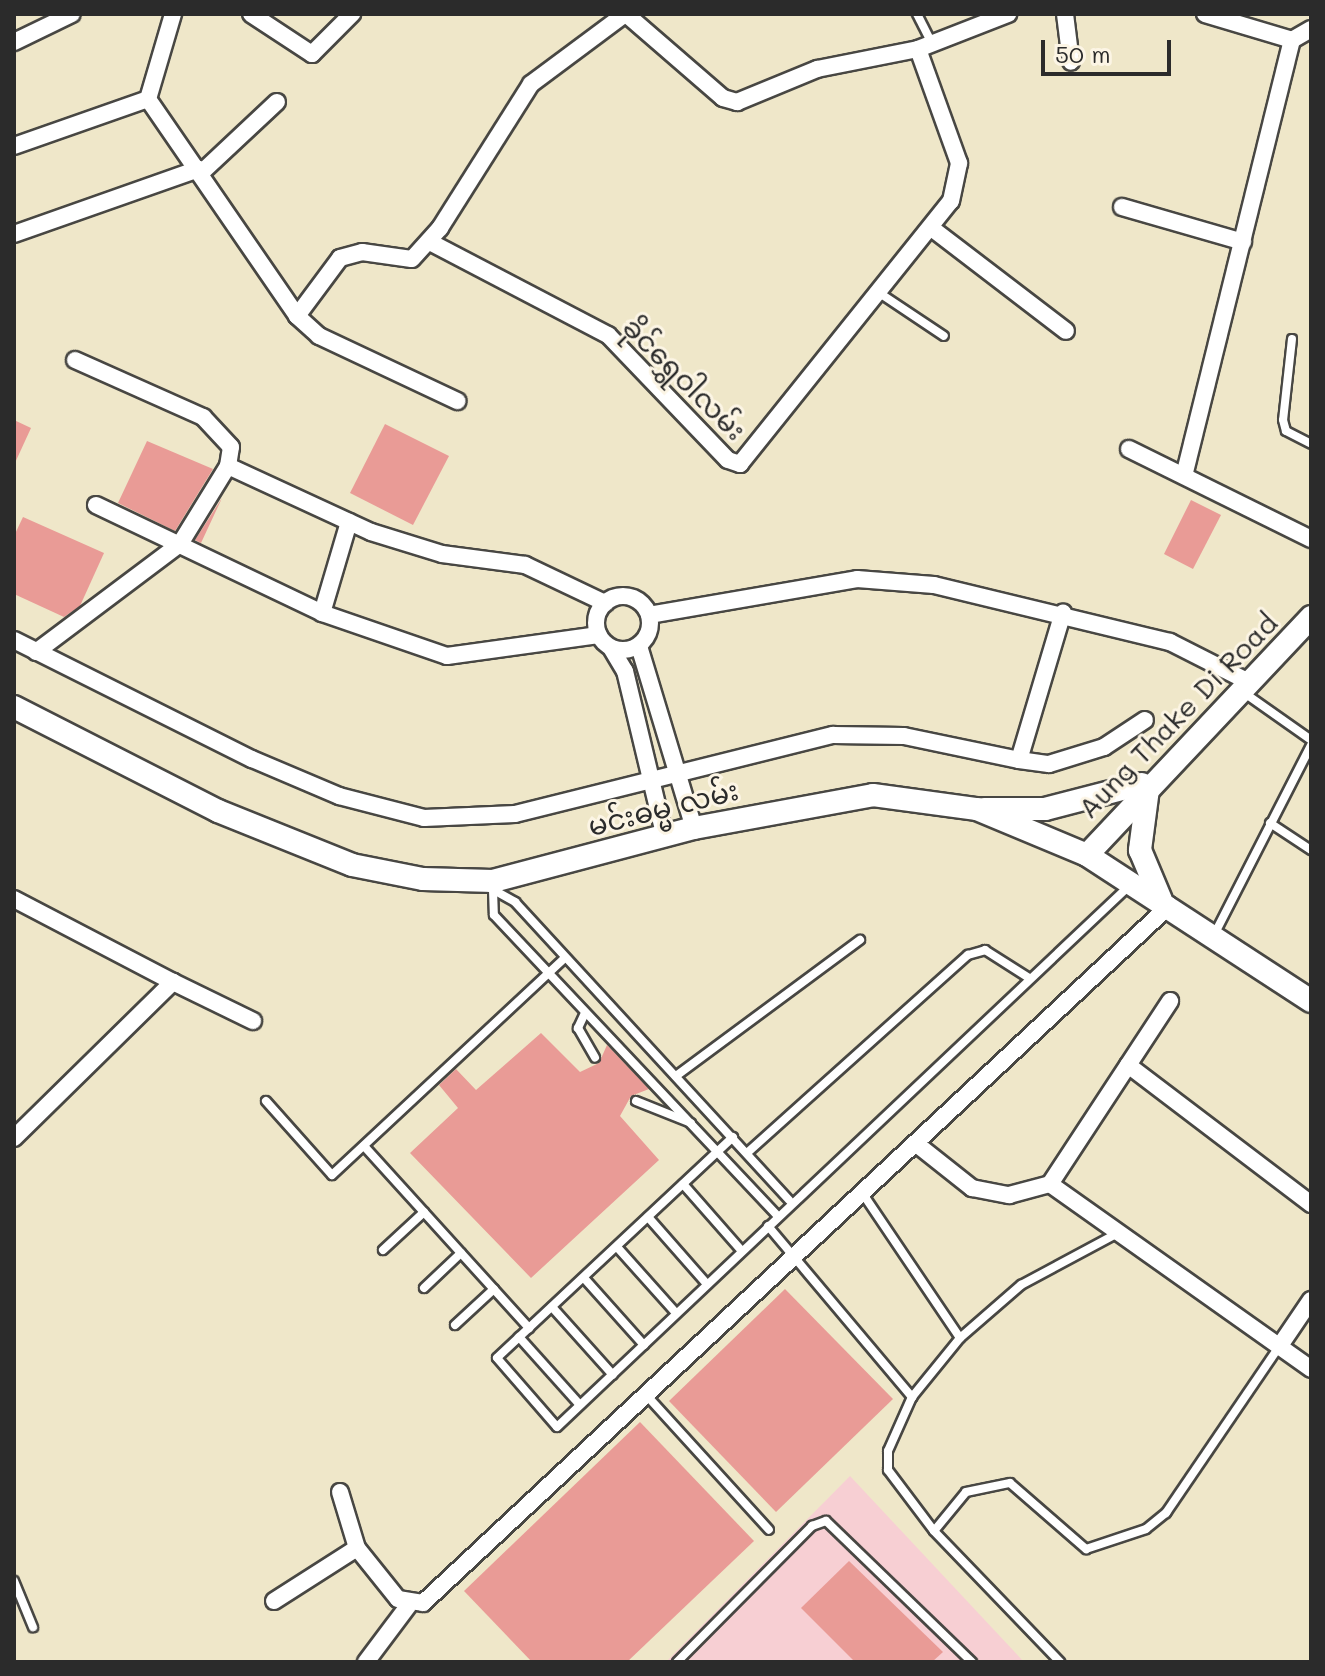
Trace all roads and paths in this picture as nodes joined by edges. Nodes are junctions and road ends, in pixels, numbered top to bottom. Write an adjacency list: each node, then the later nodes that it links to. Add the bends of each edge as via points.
1 (72, 14): 12 (street)
2 (173, 14): 15 (street)
3 (251, 14): 4 (street, via 312,54)
4 (352, 14)
5 (917, 14): 13 (lane)
6 (1008, 14): 13 (street)
7 (1065, 14): 14 (street)
8 (1205, 14): 11 (street)
9 (621, 15): 13 (street, via 737,102 817,69); 22 (street, via 531,84)
10 (1311, 29): 11 (street)
11 (1292, 40): 23 (street)
12 (14, 42)
13 (925, 46): 20 (street, ခိုင်ရွှေဝါလမ်း, via 959,163 951,201)
14 (1071, 62)
15 (148, 99): 17 (street); 18 (street)
16 (277, 102): 18 (street)
17 (14, 146)
18 (200, 171): 21 (street); 25 (street)
19 (1122, 207): 23 (street)
20 (934, 230): 24 (street, ခိုင်ရွှေဝါလမ်း); 26 (street)
21 (14, 234)
22 (430, 242): 24 (street, ခိုင်ရွှေဝါလမ်း, via 608,335 728,460 740,464); 25 (street, via 412,259 362,252 340,258)
23 (1243, 242): 34 (street)
24 (874, 289): 27 (lane)
25 (297, 316): 30 (street, via 319,336)
26 (1066, 331)
27 (944, 336)
28 (1292, 339): 31 (lane, via 1283,420 1286,431)
29 (75, 360): 33 (street, via 203,417 231,447)
30 (457, 401)
31 (1311, 444)
32 (1129, 449): 34 (street)
33 (228, 466): 36 (street); 38 (street)
34 (1185, 472): 37 (street)
35 (96, 505): 38 (street)
36 (349, 522): 39 (street, via 442,554 525,565); 41 (street)
37 (1311, 539)
38 (180, 544): 41 (street); 48 (street)
39 (605, 603): 42 (street, via 630,597); 44 (street, via 594,625)
40 (1063, 612): 42 (street, via 934,585 857,579); 49 (street, via 1170,642); 53 (street)
41 (322, 613): 44 (street, via 447,656)
42 (649, 615): 46 (street)
43 (1311, 617): 49 (main road, Aung Thake Di Road)
44 (599, 635): 47 (street)
45 (14, 640): 48 (street)
46 (639, 646): 47 (street); 54 (street)
47 (611, 648): 55 (street, via 625,671)
48 (36, 652): 55 (street, via 252,759 339,796 424,818 515,814)
49 (1245, 686): 52 (lane); 56 (main road, Aung Thake Di Road)
50 (14, 707): 64 (main road, မင်းဓမ္မ လမ်း, via 218,811 352,865)
51 (1145, 720): 53 (street, via 1049,764)
52 (1311, 742): 58 (lane)
53 (1019, 760): 54 (street, via 904,736 833,735)
54 (677, 774): 55 (street); 59 (street)
55 (655, 780): 60 (street)
56 (1150, 780): 57 (main road, via 1118,796 1045,809); 62 (main road, Aung Thake Di Road); 66 (main road, via 1140,850)
57 (977, 809): 59 (main road, မင်းဓမ္မ လမ်း, via 873,795); 62 (main road, မင်းဓမ္မ လမ်း)
58 (1270, 823): 61 (lane); 67 (lane)
59 (694, 828): 60 (main road, မင်းဓမ္မ လမ်း)
60 (665, 837): 64 (main road, မင်းဓမ္မ လမ်း)
61 (1311, 850)
62 (1087, 855): 63 (main road, မင်းဓမ္မ လမ်း)
63 (1132, 882): 66 (main road, မင်းဓမ္မ လမ်း); 71 (lane)
64 (486, 885): 69 (lane, via 507,894); 70 (lane, via 494,915)
65 (14, 899): 72 (street)
66 (1165, 902): 67 (main road, မင်းဓမ္မ လမ်း); 88 (street)
67 (1215, 933): 74 (main road, မင်းဓမ္မ လမ်း)
68 (860, 940): 81 (lane)
69 (565, 958): 70 (lane); 77 (lane)
70 (548, 972): 75 (lane); 87 (lane)
71 (1029, 978): 90 (lane, via 985,950 968,955); 94 (lane)
72 (173, 982): 76 (street); 86 (street)
73 (1170, 1001): 80 (street)
74 (1311, 1001)
75 (585, 1013): 78 (lane, via 578,1028); 79 (lane)
76 (253, 1021)
77 (650, 1048): 79 (lane); 81 (lane)
78 (595, 1057)
79 (633, 1061): 84 (lane)
80 (1128, 1065): 92 (street); 95 (street)
81 (676, 1076): 85 (lane)
82 (266, 1101): 87 (lane, via 332,1175)
83 (636, 1101): 84 (lane)
84 (692, 1124): 89 (lane)
85 (733, 1137): 89 (lane); 90 (lane)
86 (14, 1138)
87 (364, 1146): 96 (lane)
88 (919, 1146): 92 (street, via 972,1188 1009,1195); 93 (street)
89 (717, 1150): 91 (lane); 97 (lane)
90 (747, 1153): 94 (lane)
91 (683, 1184): 98 (lane); 103 (lane)
92 (1050, 1184): 100 (street)
93 (865, 1197): 105 (street); 116 (lane)
94 (789, 1200): 97 (lane)
95 (1311, 1204)
96 (424, 1212): 102 (lane); 104 (lane)
97 (776, 1214): 99 (lane)
98 (648, 1217): 101 (lane); 107 (lane)
99 (768, 1226): 103 (lane); 105 (lane)
100 (1119, 1232): 116 (lane, via 1021,1285); 118 (street)
101 (617, 1247): 106 (lane); 112 (lane)
102 (383, 1250)
103 (741, 1250): 107 (lane)
104 (461, 1253): 108 (lane); 109 (lane)
105 (799, 1258): 121 (lane); 122 (street)
106 (584, 1278): 111 (lane); 117 (lane)
107 (706, 1283): 112 (lane)
108 (424, 1288)
109 (494, 1289): 113 (lane); 114 (lane)
110 (1311, 1300): 118 (street)
111 (552, 1307): 114 (lane); 120 (lane)
112 (676, 1313): 117 (lane)
113 (455, 1325)
114 (529, 1328): 115 (lane)
115 (519, 1337): 123 (lane); 123 (lane, via 497,1358 557,1427)
116 (960, 1338): 121 (lane)
117 (644, 1345): 120 (lane)
118 (1279, 1347): 119 (street); 126 (lane, via 1166,1513 1146,1529 1086,1549 1010,1483 966,1492)
119 (1311, 1369)
120 (613, 1375): 123 (lane)
121 (912, 1397): 126 (lane, via 888,1451 888,1470)
122 (649, 1398): 125 (lane); 130 (street, via 423,1603)
123 (580, 1405)
124 (340, 1492): 127 (street)
125 (769, 1530)
126 (934, 1531): 135 (lane)
127 (357, 1548): 129 (street); 130 (street)
128 (14, 1581): 131 (lane)
129 (274, 1601)
130 (408, 1606): 132 (street)
131 (33, 1627)
132 (366, 1662)
133 (677, 1662): 134 (lane, via 812,1526 826,1521)
134 (972, 1662)
135 (1060, 1662)

